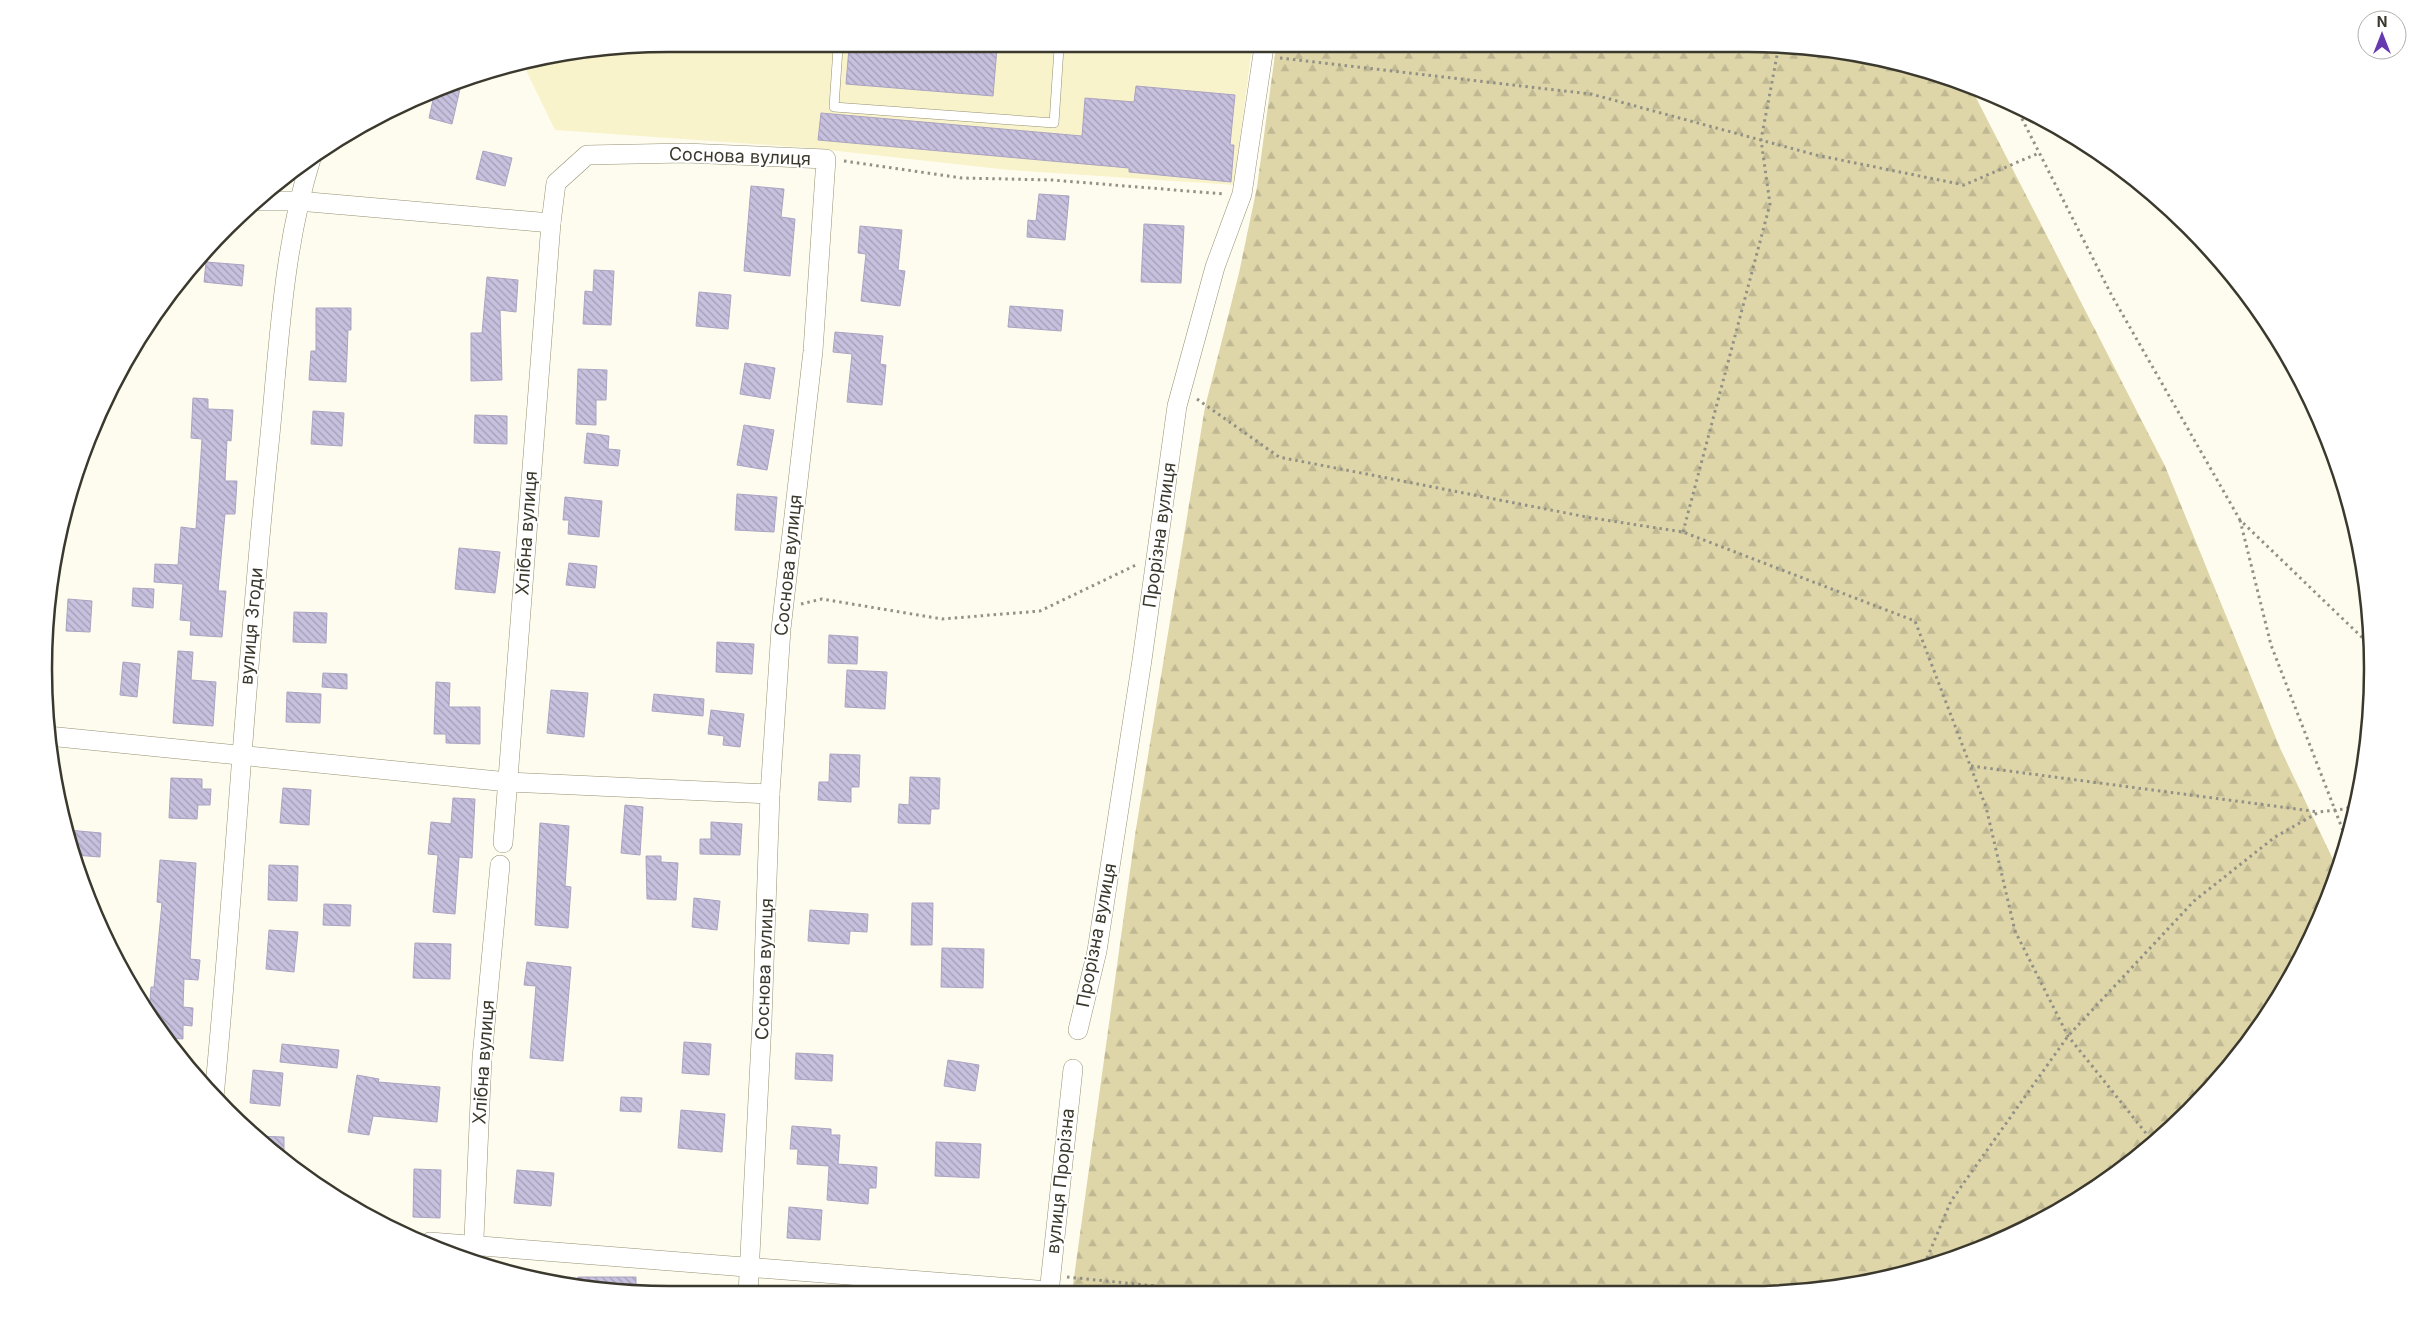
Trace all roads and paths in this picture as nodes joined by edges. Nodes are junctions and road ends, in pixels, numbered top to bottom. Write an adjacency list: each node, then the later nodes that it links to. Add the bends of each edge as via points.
1 (838, 52): 2 (lane, via 834,107 1054,124)
2 (1059, 52)
3 (1263, 52): 11 (street, Прорізна вулиця)
4 (1271, 52): 7 (path, via 1590,94)
5 (1777, 53): 7 (path)
6 (2021, 116): 8 (path)
7 (1761, 140): 8 (path, via 1964,185); 17 (path, via 1770,204)
8 (2039, 153): 16 (path, via 2112,296)
9 (826, 159): 11 (path, via 962,178 1052,180); 14 (street, Соснова вулиця, via 685,153 587,154 556,183); 19 (street, Соснова вулиця, via 813,350)
10 (308, 170): 13 (street, вулиця Згоди)
11 (1242, 194): 15 (street, Прорізна вулиця, via 1215,267)
12 (269, 201): 13 (street)
13 (298, 201): 14 (street); 22 (street, вулиця Згоди, via 286,271)
14 (551, 223): 24 (street, Хлібна вулиця)
15 (1181, 387): 17 (path, via 1279,457 1592,518); 18 (street, Прорізна вулиця)
16 (2240, 520): 20 (path); 27 (path, via 2271,645)
17 (1683, 532): 23 (path, via 1915,621)
18 (1156, 556): 19 (path, via 1040,612 942,619 822,599); 32 (street, Прорізна вулиця, via 1097,951)
19 (783, 608): 25 (street, Соснова вулиця)
20 (2363, 639)
21 (57, 737): 22 (street)
22 (241, 755): 24 (street); 35 (street, вулиця Згоди)
23 (1970, 766): 28 (path); 33 (path, via 1986,808 2015,931)
24 (508, 782): 25 (street); 30 (street, Хлібна вулиця)
25 (770, 794): 40 (street, Соснова вулиця)
26 (2349, 806): 27 (path)
27 (2336, 809): 28 (path); 29 (path)
28 (2320, 812): 33 (path, via 2275,837 2194,901)
29 (2343, 829)
30 (503, 843)
31 (500, 865): 38 (street, Хлібна вулиця, via 482,1058)
32 (1078, 1030)
33 (2068, 1036): 36 (path); 39 (path, via 1951,1201)
34 (1073, 1069): 42 (street, вулиця Прорізна)
35 (215, 1086)
36 (2149, 1137)
37 (453, 1247): 38 (street)
38 (473, 1252): 40 (street)
39 (1925, 1260)
40 (749, 1265): 41 (street, Соснова вулиця); 42 (street)
41 (748, 1286)
42 (1049, 1286)

